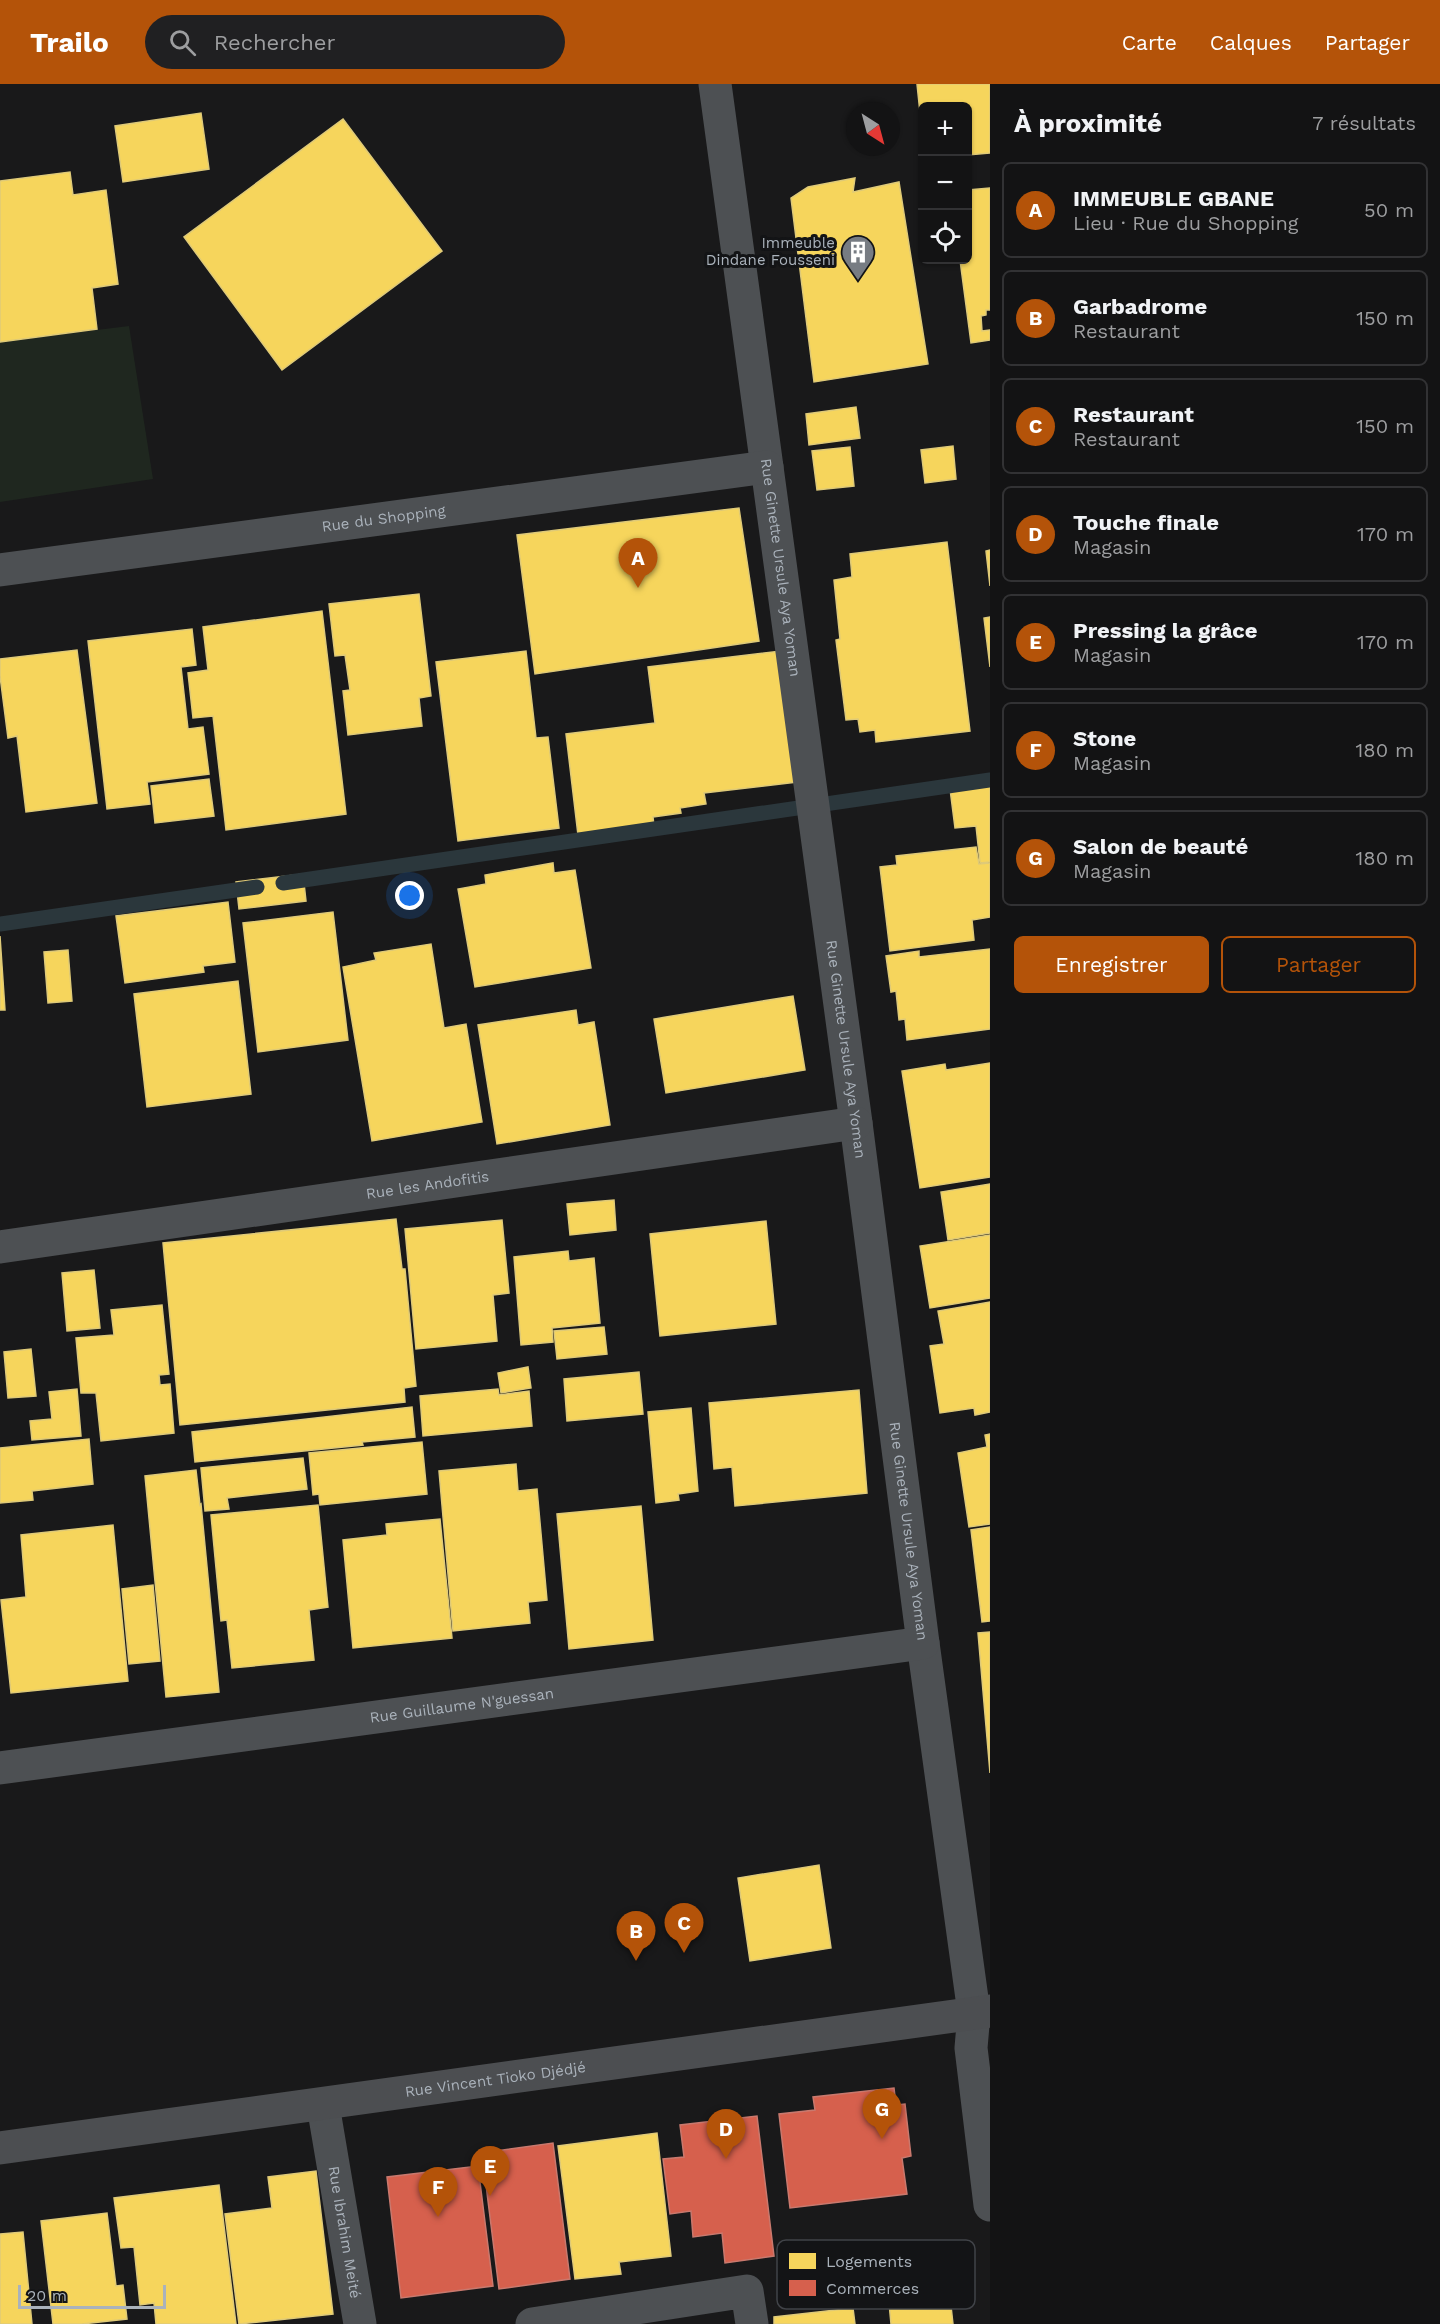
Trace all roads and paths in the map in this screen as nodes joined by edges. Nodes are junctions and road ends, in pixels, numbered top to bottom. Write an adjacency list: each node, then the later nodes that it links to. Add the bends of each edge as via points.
1 (714, 84): 2 (street, Rue Ginette Ursule Aya Yoman)
2 (767, 467): 3 (street, Rue du Shopping); 4 (street, Rue Ginette Ursule Aya Yoman)
3 (0, 570)
4 (856, 1123): 5 (street, Rue les Andofitis); 6 (street, Rue Ginette Ursule Aya Yoman)
5 (0, 1247)
6 (923, 1642): 7 (street, Rue Guillaume N'guessan); 8 (street, Rue Ginette Ursule Aya Yoman)
7 (0, 1768)
8 (982, 2012): 9 (street, Rue Vincent Tioko Djédjé); 11 (street, Rue Ginette Ursule Aya Yoman, via 971,2048)
9 (323, 2105): 10 (street, Rue Vincent Tioko Djédjé); 12 (street, Rue Ibrahim Meité)
10 (0, 2148)
11 (990, 2205)
12 (360, 2324)
13 (532, 2324): 14 (street, via 747,2290)
14 (752, 2324)

